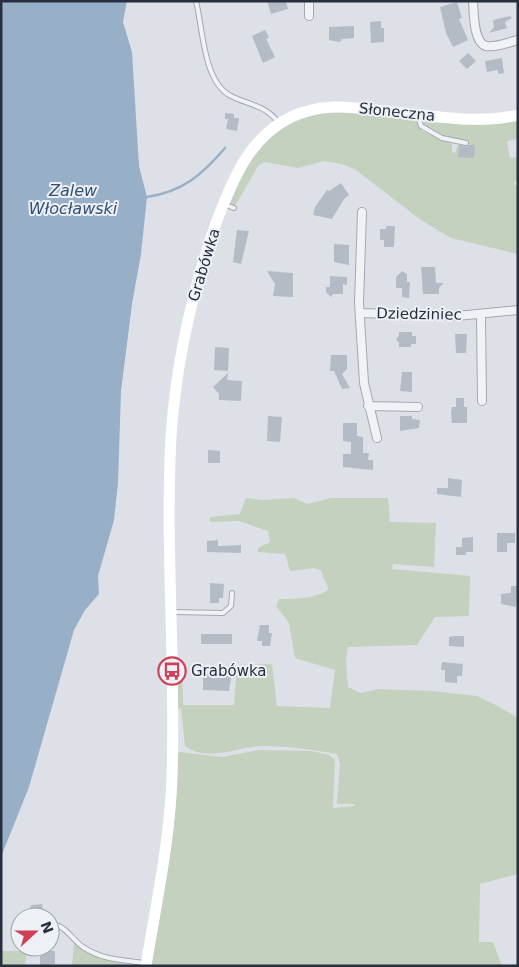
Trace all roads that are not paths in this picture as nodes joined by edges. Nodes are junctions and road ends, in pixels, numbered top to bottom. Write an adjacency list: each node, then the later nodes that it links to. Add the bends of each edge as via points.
1 (196, 1): 8 (lane, via 214,78 230,96 266,109)
2 (309, 1): 4 (street)
3 (473, 1): 5 (street, via 481,43 488,46)
4 (309, 16)
5 (518, 40)
6 (418, 114): 7 (street, Słoneczna, via 479,120); 8 (street, Słoneczna, via 327,106); 9 (lane, via 419,123 425,130)
7 (518, 116)
8 (279, 124): 21 (street, Grabówka, via 246,156 229,206 201,266 181,357 172,435 167,546)
9 (456, 142): 10 (lane); 11 (lane)
10 (466, 143)
11 (455, 148)
12 (362, 212): 14 (street, Dziedziniec)
13 (518, 310): 15 (street)
14 (360, 313): 15 (street, Dziedziniec); 17 (street, Dziedziniec)
15 (481, 314): 16 (street, Dziedziniec)
16 (482, 401)
17 (368, 406): 18 (street); 19 (street, Dziedziniec)
18 (418, 407)
19 (377, 438)
20 (232, 594): 21 (lane, via 231,606 223,613)
21 (171, 612): 23 (street, Grabówka, via 172,794)
22 (60, 926): 23 (lane, Grabówka, via 82,947 104,957)
23 (146, 965)

